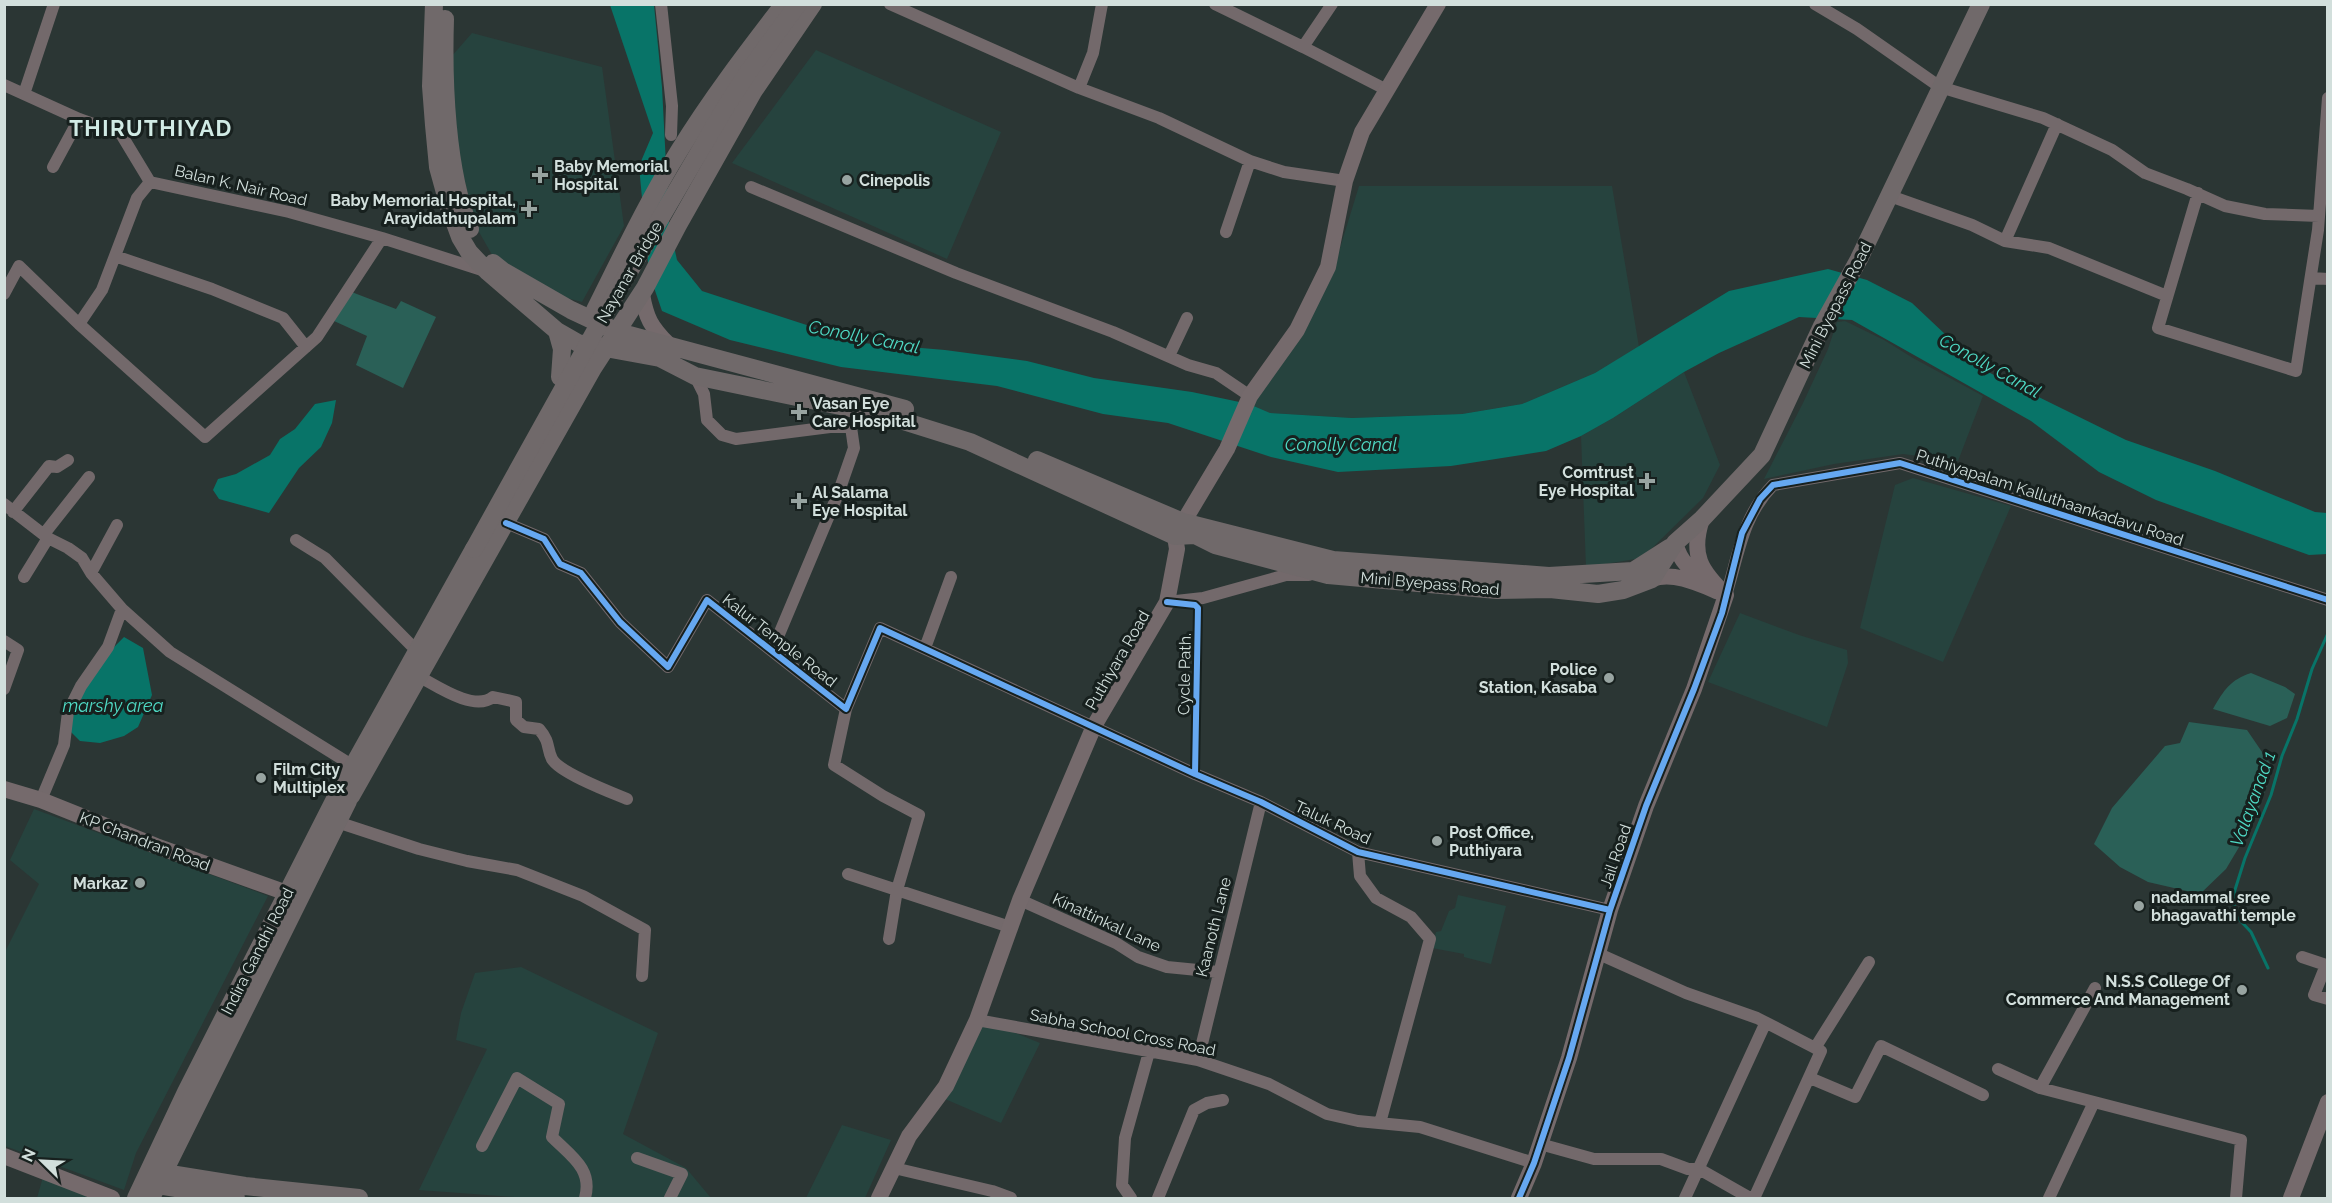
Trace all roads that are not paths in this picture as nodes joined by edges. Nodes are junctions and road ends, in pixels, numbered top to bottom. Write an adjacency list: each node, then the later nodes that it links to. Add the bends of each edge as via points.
1 (54, 4): 21 (street)
2 (434, 4): 17 (main road)
3 (446, 4): 17 (main road)
4 (661, 4): 26 (street, via 672,106)
5 (784, 4): 24 (main road)
6 (798, 4): 69 (main road, Nayanar Bridge, bridge, via 722,112)
7 (813, 4): 27 (main road, via 753,92)
8 (890, 4): 19 (street)
9 (1102, 4): 19 (street, via 1093,53)
10 (1215, 4): 15 (street)
11 (1332, 4): 15 (street)
12 (1438, 4): 20 (street)
13 (1815, 4): 18 (street)
14 (1981, 4): 18 (main road, Mini Byepass Road)
15 (1303, 48): 20 (street)
16 (4, 85): 21 (street, Balan K. Nair Road)
17 (439, 87): 40 (main road, via 464,215)
18 (1940, 87): 25 (street); 34 (main road, Mini Byepass Road)
19 (1079, 88): 28 (street, via 1159,118)
20 (1387, 90): 30 (street, via 1362,132)
21 (24, 94): 23 (street, Balan K. Nair Road)
22 (2328, 98): 35 (street)
23 (79, 119): 29 (street); 31 (street, Balan K. Nair Road, via 122,134)
24 (698, 123): 27 (main road, via 717,119 722,125); 51 (main road, via 640,221)
25 (2057, 124): 33 (street, via 2112,150 2145,173); 38 (street)
26 (670, 135)
27 (724, 144): 44 (main road)
28 (1250, 161): 30 (street, via 1284,172); 36 (street)
29 (53, 167)
30 (1345, 181): 58 (street, via 1328,267 1297,330)
31 (150, 182): 37 (street, Balan K. Nair Road, via 289,212); 39 (street, via 137,198)
32 (750, 187): 55 (street)
33 (2198, 194): 35 (street, via 2225,206 2265,214); 46 (street)
34 (1890, 196): 38 (street); 62 (main road, Mini Byepass Road, via 1822,326 1762,455)
35 (2322, 210): 41 (street)
36 (1226, 232)
37 (382, 238): 40 (street, Balan K. Nair Road); 53 (street, via 317,337)
38 (2005, 241): 46 (street, via 2049,248)
39 (114, 256): 48 (street, via 102,290); 53 (street, via 283,318)
40 (493, 270): 49 (main road, Mini Byepass Road); 50 (main road)
41 (2311, 278): 42 (street); 46 (street, via 2296,371 2158,328)
42 (2328, 279)
43 (8, 280): 45 (street); 48 (street, via 19,266)
44 (644, 291): 50 (main road); 52 (street, via 646,317)
45 (4, 294)
46 (2167, 296)
47 (1187, 318): 55 (street)
48 (79, 324): 53 (street, via 205,437)
49 (557, 331): 51 (main road, Mini Byepass Road); 57 (main road, via 562,349)
50 (618, 332): 52 (main road); 54 (main road)
51 (578, 343): 54 (main road, Mini Byepass Road); 57 (main road)
52 (668, 344): 65 (main road, via 889,403 990,440)
53 (306, 347)
54 (607, 348): 56 (main road, Mini Byepass Road, via 660,358); 63 (main road)
55 (1169, 356): 58 (street, via 1216,373)
56 (695, 376): 65 (main road, Mini Byepass Road, via 884,415 970,442); 82 (street, via 704,394 707,420 722,435 736,439 850,428 854,448)
57 (560, 377): 80 (main road)
58 (1250, 396): 65 (street, via 1227,449)
59 (68, 460): 61 (street, via 49,466)
60 (89, 477): 66 (street)
61 (9, 508): 66 (street)
62 (1702, 519): 68 (main road, Mini Byepass Road); 75 (street, via 1696,545 1698,558 1710,579)
63 (506, 523): 82 (street, Kalur Temple Road, via 544,539 560,564 581,573 620,622 668,667 707,600); 83 (main road)
64 (117, 525): 70 (street)
65 (1179, 529): 68 (main road, via 1333,560 1549,576 1633,571); 71 (main road, Mini Byepass Road, via 1215,545); 77 (street, Puthiyara Road)
66 (46, 536): 70 (street, via 82,558); 72 (street)
67 (296, 540): 80 (street, via 325,558)
68 (1675, 543): 74 (main road, Mini Byepass Road); 75 (street, via 1684,564)
69 (474, 549): 89 (main road, Indira Gandhi Road, via 386,708)
70 (91, 573): 78 (street)
71 (1328, 575): 74 (main road, Mini Byepass Road, via 1497,590 1550,589 1598,594); 77 (street, via 1286,575 1203,598)
72 (24, 577)
73 (951, 577): 81 (street)
74 (1652, 579): 75 (street, via 1661,575)
75 (1726, 595): 76 (street, Puthiyapalam Kalluthaankadavu Road, via 1742,533 1760,499 1773,485 1900,463); 99 (street, Jail Road)
76 (2328, 600)
77 (1167, 602): 86 (street, Puthiyara Road)
78 (122, 609): 87 (street, via 170,652); 91 (street, via 108,647 68,712 64,745)
79 (4, 641): 84 (street, via 18,650)
80 (411, 645): 87 (main road)
81 (925, 648): 85 (street, Kalur Temple Road, via 880,628); 86 (street, Kalur Temple Road)
82 (772, 651): 85 (street, Kalur Temple Road)
83 (418, 676): 89 (main road); 90 (street, via 477,703 493,698 516,702 516,720 524,727 539,729 561,768)
84 (4, 689)
85 (846, 709): 96 (street, via 834,765 919,815)
86 (1094, 726): 92 (street, Taluk Road); 98 (street, Puthiyara Road)
87 (347, 762): 89 (main road)
88 (4, 789): 91 (street, KP Chandran Road)
89 (345, 794): 93 (main road, Indira Gandhi Road); 97 (main road, Indira Gandhi Road)
90 (627, 799)
91 (41, 800): 97 (street, KP Chandran Road)
92 (1261, 802): 94 (street, Taluk Road); 105 (street, Kaanoth Lane)
93 (337, 822): 106 (street, via 419,849 517,870 583,896 645,930); 121 (main road, Indira Gandhi Road)
94 (1358, 852): 99 (street, Taluk Road); 122 (street, via 1360,876 1376,898 1411,917 1430,939)
95 (848, 874): 96 (street)
96 (897, 890): 100 (street); 101 (street)
97 (287, 892): 130 (main road, Indira Gandhi Road)
98 (1020, 900): 100 (street, Puthiyara Road); 105 (street, Kinattinkal Lane, via 1116,943 1138,957 1167,967)
99 (1610, 910): 102 (street, Jail Road)
100 (1010, 927): 109 (street, Puthiyara Road)
101 (889, 939)
102 (1599, 954): 110 (street); 123 (street, Jail Road)
103 (2302, 957): 108 (street, via 2326,965 2314,995)
104 (1869, 962): 111 (street)
105 (1218, 972): 113 (street, Kaanoth Lane)
106 (642, 976)
107 (2094, 988): 116 (street)
108 (2328, 999)
109 (977, 1020): 112 (street, Sabha School Cross Road); 128 (street, Puthiyara Road, via 946,1086 909,1136)
110 (1765, 1024): 111 (street); 129 (street)
111 (1815, 1048): 115 (street, via 1821,1051)
112 (1149, 1052): 113 (street, Sabha School Cross Road); 139 (street, via 1125,1138 1122,1185)
113 (1198, 1060): 122 (street, Sabha School Cross Road, via 1269,1084 1328,1114)
114 (1998, 1069): 116 (street)
115 (1810, 1078): 117 (street, via 1855,1097 1881,1046); 143 (street)
116 (2040, 1088): 119 (street)
117 (1983, 1095)
118 (1223, 1100): 140 (street, via 1194,1110)
119 (2094, 1102): 144 (street); 145 (street, via 2241,1140)
120 (2328, 1102): 146 (street)
121 (190, 1121): 130 (main road, Indira Gandhi Road); 131 (main road, via 183,1149 187,1166)
122 (1380, 1123): 127 (street, Sabha School Cross Road, via 1420,1127)
123 (1540, 1144): 127 (street, Jail Road); 129 (street, via 1594,1159 1652,1158)
124 (482, 1146): 135 (street, via 517,1078 559,1104 552,1137 584,1168)
125 (4, 1156): 132 (street)
126 (637, 1158): 136 (street, via 682,1174)
127 (1534, 1163): 141 (street, Jail Road)
128 (894, 1168): 137 (street, Puthiyara Road); 138 (street)
129 (1699, 1169): 142 (street); 143 (street)
130 (155, 1182): 131 (main road); 133 (main road, Indira Gandhi Road)
131 (241, 1192): 134 (main road)
132 (112, 1198)
133 (136, 1198)
134 (359, 1198)
135 (585, 1198)
136 (670, 1198)
137 (879, 1198)
138 (1011, 1198)
139 (1131, 1198)
140 (1158, 1198)
141 (1519, 1198)
142 (1685, 1198)
143 (1751, 1198)
144 (2049, 1198)
145 (2236, 1198)
146 (2291, 1198)

